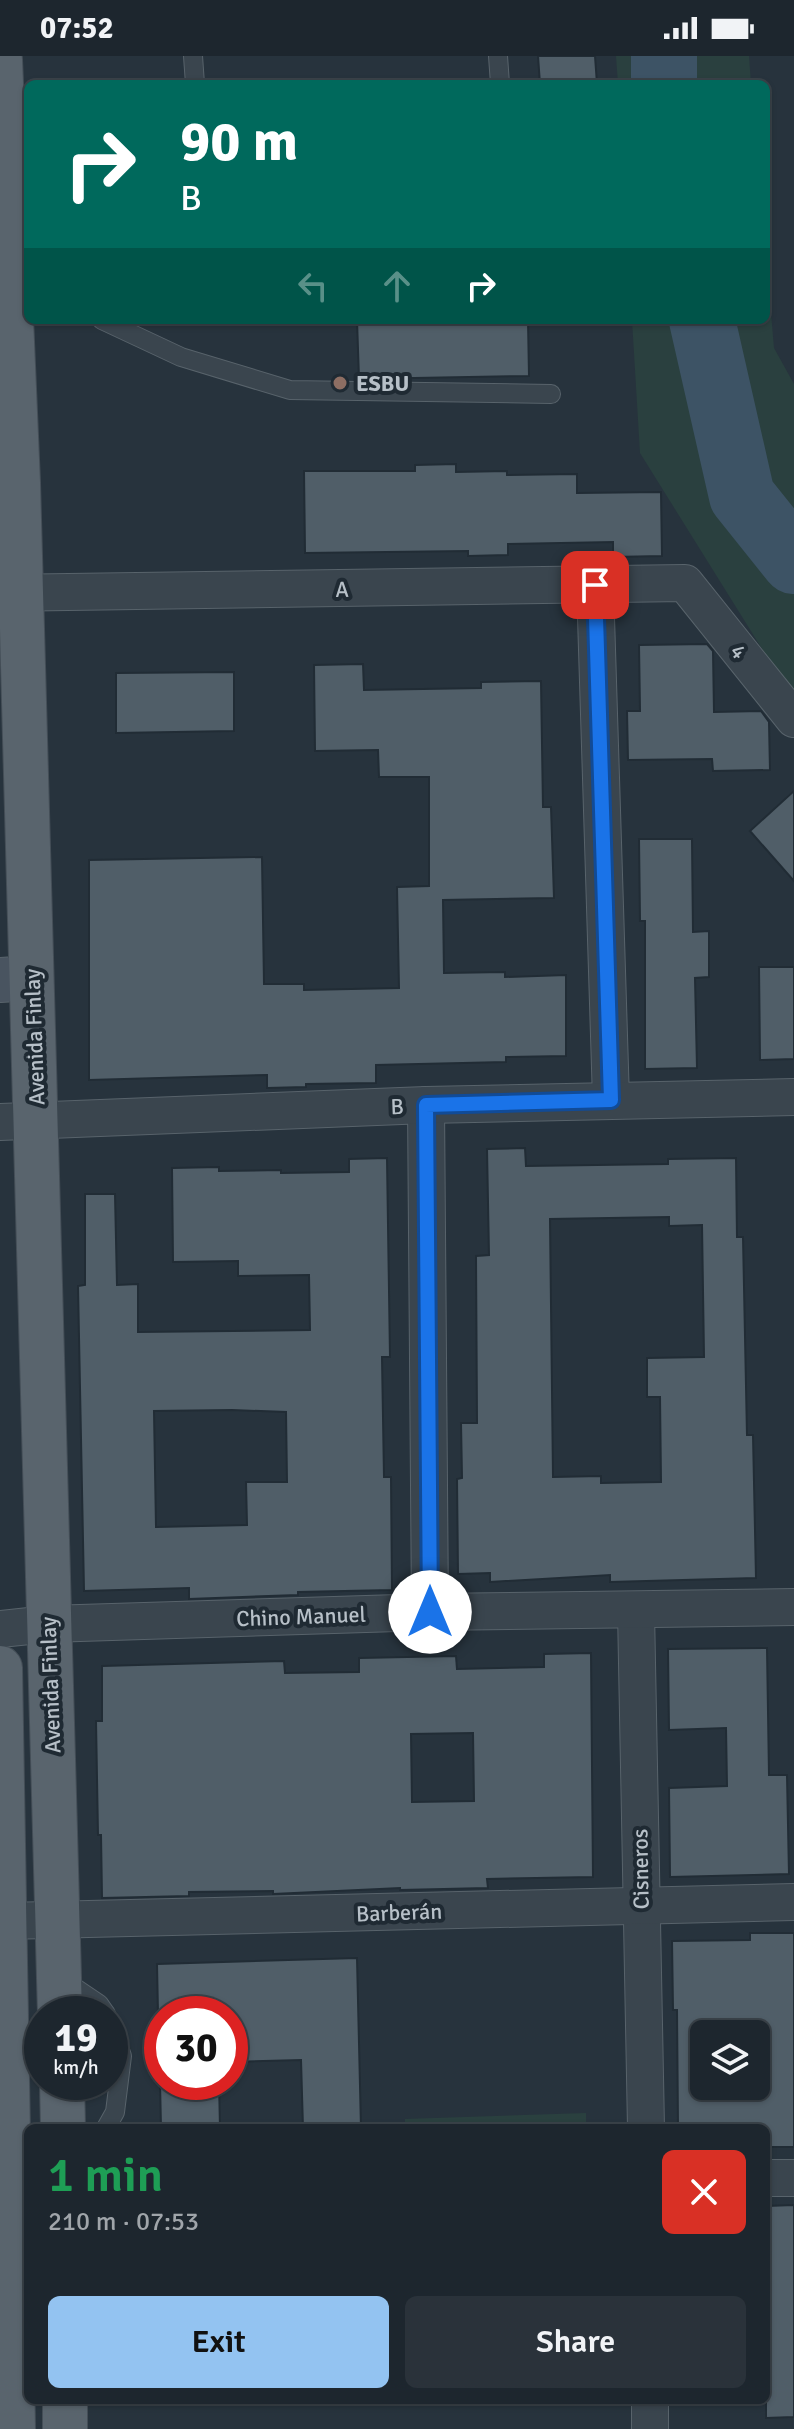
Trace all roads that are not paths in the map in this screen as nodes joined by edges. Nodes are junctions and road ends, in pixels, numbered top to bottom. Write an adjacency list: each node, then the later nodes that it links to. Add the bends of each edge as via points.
1 (193, 56): 4 (lane)
2 (498, 56): 5 (lane)
3 (0, 60): 6 (main road, Avenida Finlay)
4 (195, 80)
5 (500, 80)
6 (4, 231): 7 (main road, Avenida Finlay)
7 (13, 300): 12 (main road, Avenida Finlay)
8 (111, 324): 9 (lane, via 181,357 290,390)
9 (551, 394)
10 (685, 583): 11 (street, A); 13 (street, 4)
11 (595, 585): 12 (street, A); 16 (street)
12 (11, 594): 14 (main road, Avenida Finlay)
13 (794, 719)
14 (16, 979): 18 (main road, Avenida Finlay)
15 (794, 1097): 16 (street, B)
16 (611, 1100): 17 (street, B)
17 (426, 1105): 18 (street, B); 21 (street)
18 (18, 1121): 22 (main road, Avenida Finlay)
19 (794, 1607): 20 (street, Chino Manuel)
20 (636, 1611): 21 (street, Chino Manuel); 28 (street, Cisneros)
21 (430, 1612): 22 (street, Chino Manuel)
22 (48, 1624): 23 (street, Chino Manuel); 25 (main road, Avenida Finlay)
23 (0, 1629)
24 (0, 1668): 26 (main road)
25 (53, 1747): 26 (street); 30 (main road, Avenida Finlay)
26 (1, 1748): 29 (main road)
27 (794, 1902): 28 (street, Barberán)
28 (641, 1905): 30 (street, Barberán); 36 (street, Cisneros)
29 (5, 1921): 30 (street, Barberán); 41 (main road)
30 (57, 1921): 31 (main road, Avenida Finlay)
31 (60, 1996)
32 (62, 2100): 34 (main road)
33 (116, 2100): 35 (lane)
34 (63, 2124)
35 (108, 2124)
36 (646, 2124)
37 (770, 2178): 38 (street)
38 (794, 2178)
39 (65, 2404): 42 (main road)
40 (650, 2404): 43 (street)
41 (13, 2429)
42 (65, 2429)
43 (650, 2429)

